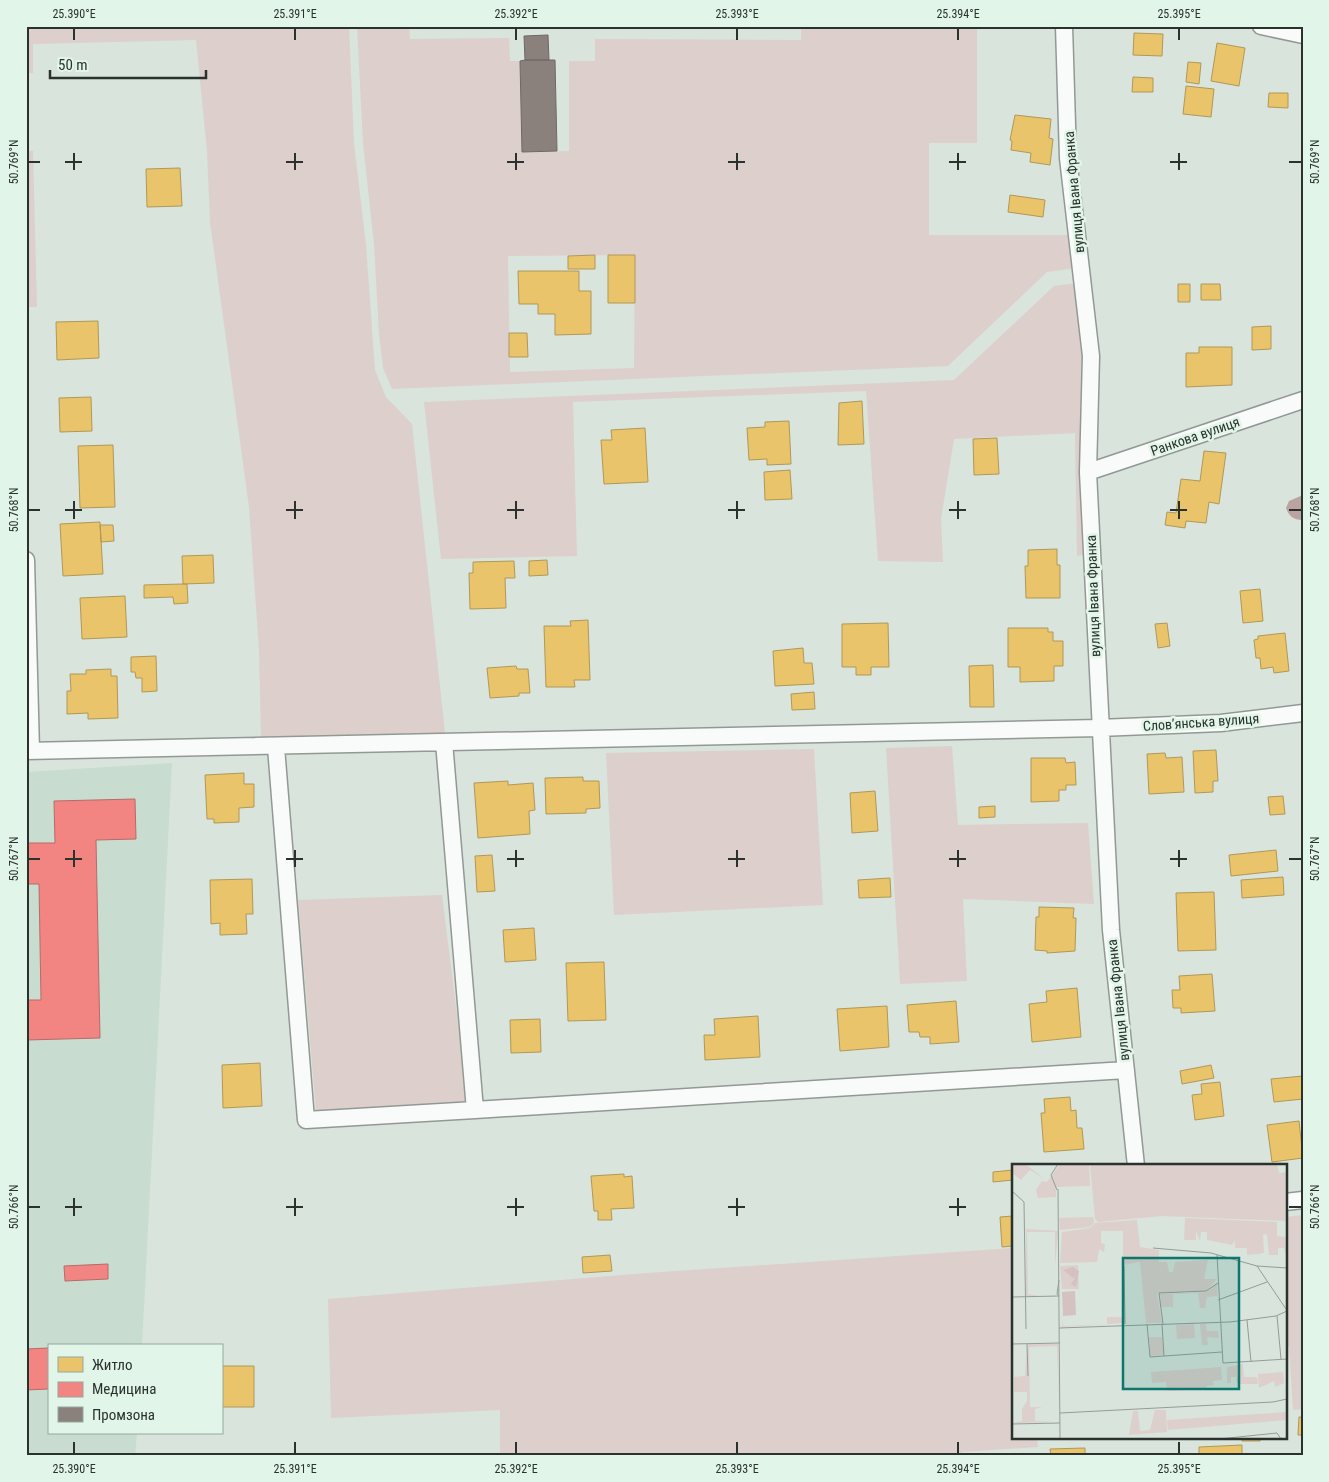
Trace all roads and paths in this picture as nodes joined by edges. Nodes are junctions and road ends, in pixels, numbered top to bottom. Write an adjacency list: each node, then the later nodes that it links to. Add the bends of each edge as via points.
1 (1064, 26): 5 (street, вулиця Івана Франка, via 1068,158 1091,356)
2 (1261, 26): 3 (street)
3 (1303, 35)
4 (1303, 400): 5 (street, Ранкова вулиця)
5 (1088, 472): 8 (street, вулиця Івана Франка)
6 (26, 560): 11 (street)
7 (1303, 713): 8 (street, Словʼянська вулиця, via 1221,723)
8 (1099, 728): 9 (street, Словʼянська вулиця); 12 (street, вулиця Івана Франка, via 1111,930)
9 (444, 742): 10 (street, Словʼянська вулиця); 13 (street)
10 (276, 747): 11 (street, Словʼянська вулиця); 13 (street, via 306,1120)
11 (28, 751)
12 (1126, 1070): 13 (street); 14 (street, вулиця Івана Франка)
13 (476, 1110)
14 (1136, 1164)
15 (1303, 1200): 16 (street)
16 (1286, 1202)

